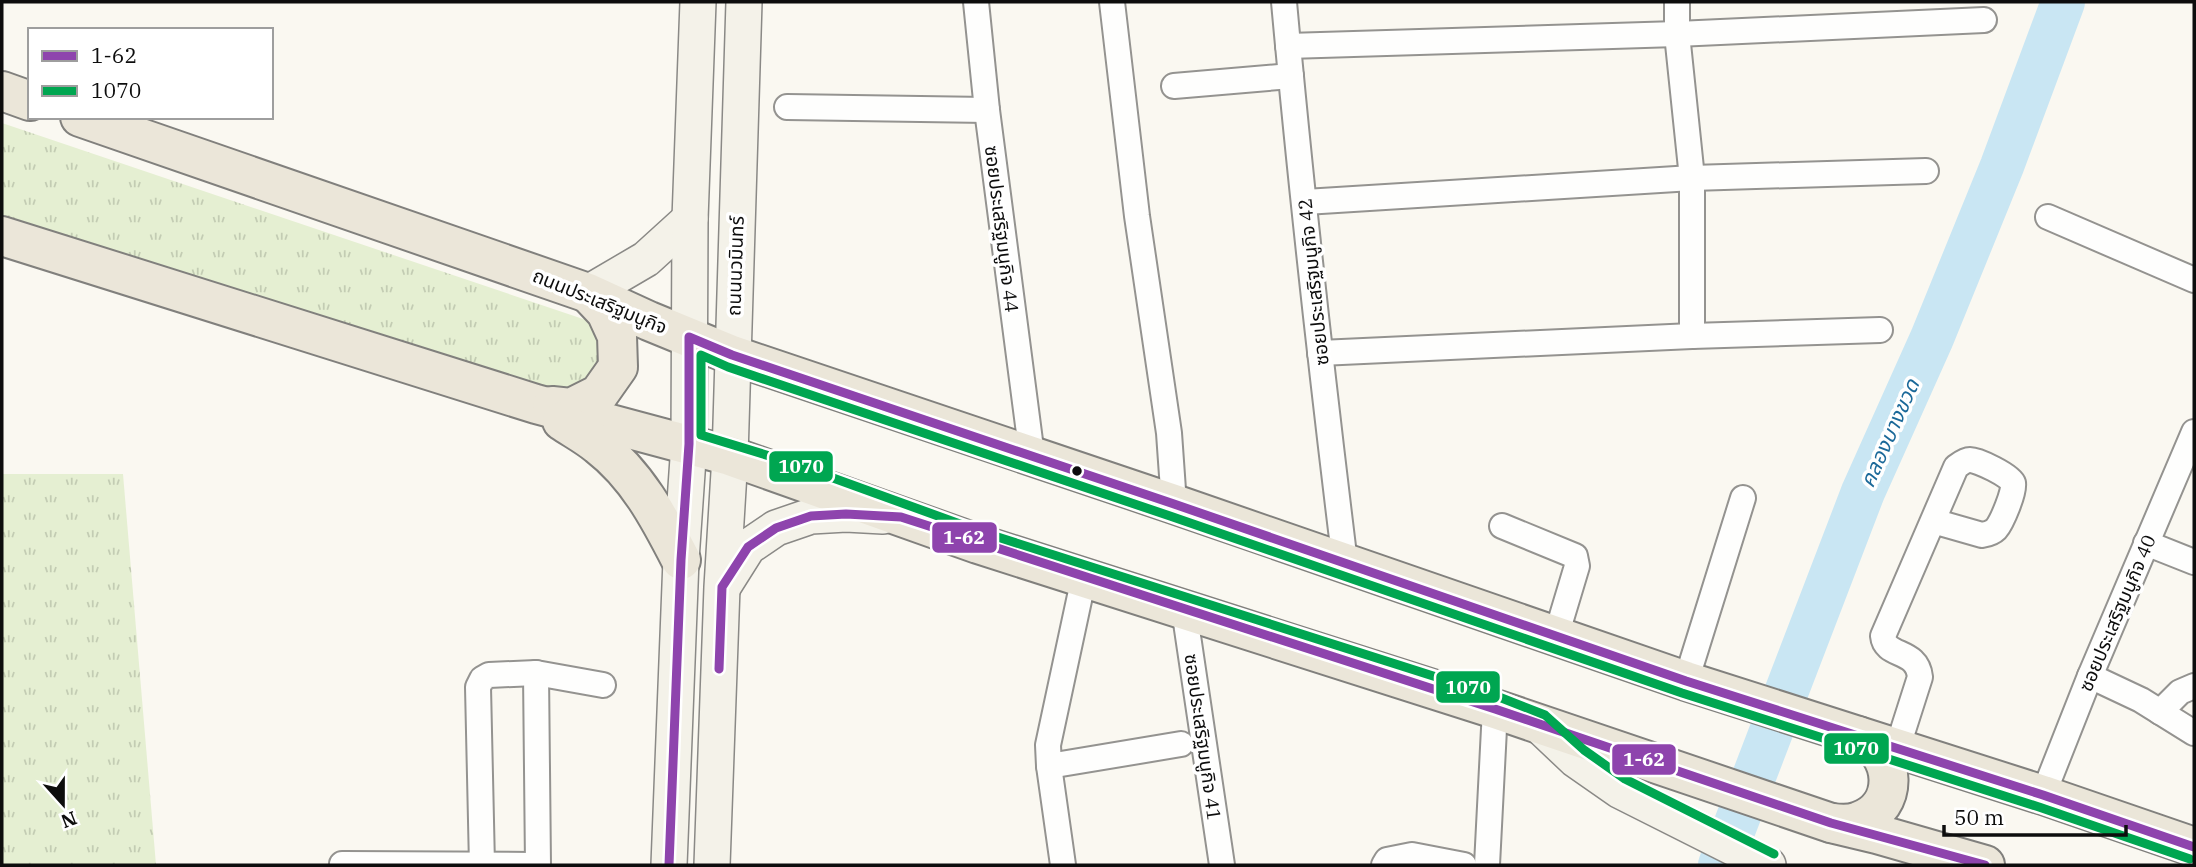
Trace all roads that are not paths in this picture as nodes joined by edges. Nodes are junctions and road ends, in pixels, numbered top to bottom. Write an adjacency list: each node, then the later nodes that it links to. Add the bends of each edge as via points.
1 (698, 2): 21 (main road)
2 (744, 2): 29 (main road, ถนนนวมินทร์)
3 (976, 2): 15 (street, ซอยประเสริฐมนูกิจ 44)
4 (1112, 2): 36 (street, via 1169,433)
5 (1284, 2): 9 (street, ซอยประเสริฐมนูกิจ 42)
6 (1677, 2): 8 (street)
7 (1984, 20): 8 (street)
8 (1677, 34): 9 (street); 18 (street)
9 (1288, 46): 10 (street, ซอยประเสริฐมนูกิจ 42)
10 (1291, 76): 11 (street); 19 (street, ซอยประเสริฐมนูกิจ 42)
11 (1174, 86)
12 (2, 91): 13 (main road)
13 (28, 100)
14 (787, 107): 15 (street)
15 (987, 110): 34 (street, ซอยประเสริฐมนูกิจ 44)
16 (86, 119): 24 (main road, ถนนประเสริฐมนูกิจ)
17 (1926, 171): 18 (street)
18 (1692, 178): 19 (street); 26 (street)
19 (1305, 202): 28 (street, ซอยประเสริฐมนูกิจ 42)
20 (2048, 217): 23 (street)
21 (690, 219): 24 (main road, via 646,259); 27 (main road)
22 (2, 236): 30 (main road)
23 (2194, 281)
24 (588, 293): 27 (main road, ถนนประเสริฐมนูกิจ); 30 (main road, via 606,312 617,336 618,367 599,394 571,408)
25 (1880, 330): 26 (street)
26 (1692, 336): 28 (street)
27 (689, 337): 29 (main road, ถนนประเสริฐมนูกิจ); 32 (main road)
28 (1320, 353): 43 (street, ซอยประเสริฐมนูกิจ 42)
29 (732, 355): 33 (main road, ถนนนวมินทร์); 34 (main road, ถนนประเสริฐมนูกิจ)
30 (536, 404): 32 (main road); 41 (main road, via 599,445 624,469 655,510)
31 (2194, 432): 40 (street, ซอยประเสริฐมนูกิจ 40)
32 (689, 444): 33 (main road); 41 (main road)
33 (730, 456): 37 (main road); 45 (main road, ถนนนวมินทร์)
34 (1031, 456): 36 (main road, ถนนประเสริฐมนูกิจ)
35 (1743, 498): 51 (street)
36 (1174, 504): 43 (main road, ถนนประเสริฐมนูกิจ)
37 (901, 517): 44 (main road); 45 (main road, via 811,516 776,528 748,547)
38 (1933, 521): 59 (street, via 1883,636 1887,647 1913,659 1919,668)
39 (1502, 526): 47 (street, via 1575,556 1577,566)
40 (2146, 543): 42 (street); 49 (street, ซอยประเสริฐมนูกิจ 40)
41 (681, 559): 67 (main road)
42 (2194, 562)
43 (1345, 563): 47 (main road, ถนนประเสริฐมนูกิจ)
44 (1084, 577): 46 (main road); 60 (street, via 1048,745)
45 (722, 587): 68 (main road, ถนนนวมินทร์)
46 (1184, 609): 53 (main road); 70 (street, ซอยประเสริฐมนูกิจ 41)
47 (1556, 636): 51 (main road, ถนนประเสริฐมนูกิจ)
48 (536, 673): 50 (street); 65 (street, via 489,675 478,687); 66 (street)
49 (2090, 676): 54 (street); 61 (street, ซอยประเสริฐมนูกิจ 40)
50 (603, 685)
51 (1700, 686): 56 (main road, ถนนประเสริฐมนูกิจ)
52 (2194, 687): 54 (street, via 2180,692)
53 (1495, 709): 55 (main road); 73 (street)
54 (2160, 712): 57 (street)
55 (1539, 725): 62 (main road); 74 (main road, via 1619,790)
56 (1836, 729): 59 (main road, ถนนประเสริฐมนูกิจ); 62 (main road, via 1872,744 1886,761 1889,775 1882,803 1872,814 1860,821)
57 (2194, 733)
58 (1181, 744): 60 (street)
59 (1897, 749): 61 (main road, ถนนประเสริฐมนูกิจ)
60 (1049, 766): 69 (street)
61 (2043, 795): 63 (main road, ถนนประเสริฐมนูกิจ)
62 (1831, 823): 75 (main road)
63 (2194, 847)
64 (342, 864): 65 (street)
65 (482, 865): 66 (street)
66 (536, 865)
67 (669, 865)
68 (712, 865)
69 (1063, 865)
70 (1222, 865)
71 (1384, 865): 72 (street, via 1387,860 1412,855)
72 (1464, 865)
73 (1487, 865)
74 (1768, 865)
75 (1984, 865)

